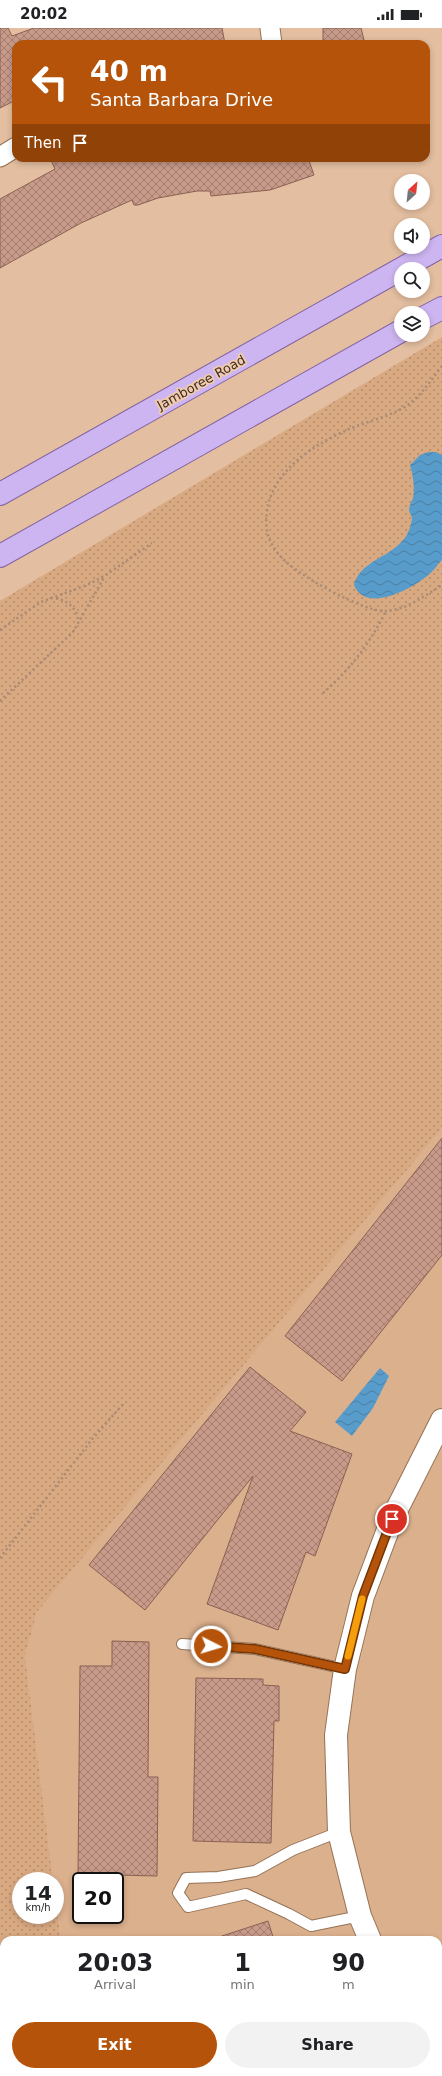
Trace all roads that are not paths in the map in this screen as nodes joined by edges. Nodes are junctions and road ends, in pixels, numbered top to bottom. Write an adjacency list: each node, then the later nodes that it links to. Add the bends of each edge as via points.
1 (270, 28): 2 (street)
2 (272, 40)
3 (12, 150): 4 (street)
4 (0, 157)
5 (442, 246): 6 (main road, Jamboree Road)
6 (413, 262)
7 (394, 273): 11 (main road, Jamboree Road)
8 (442, 308): 9 (main road)
9 (430, 314)
10 (394, 335): 12 (main road)
11 (0, 494)
12 (0, 556)
13 (442, 1420): 15 (main road, via 392,1519 363,1596)
14 (182, 1644): 15 (lane, via 255,1649)
15 (345, 1669): 16 (main road, via 336,1735)
16 (339, 1832): 17 (main road); 17 (lane, via 293,1850 255,1870 218,1877 186,1878 178,1892 188,1907 246,1894 311,1926)
17 (360, 1916): 18 (main road)
18 (368, 1936)

